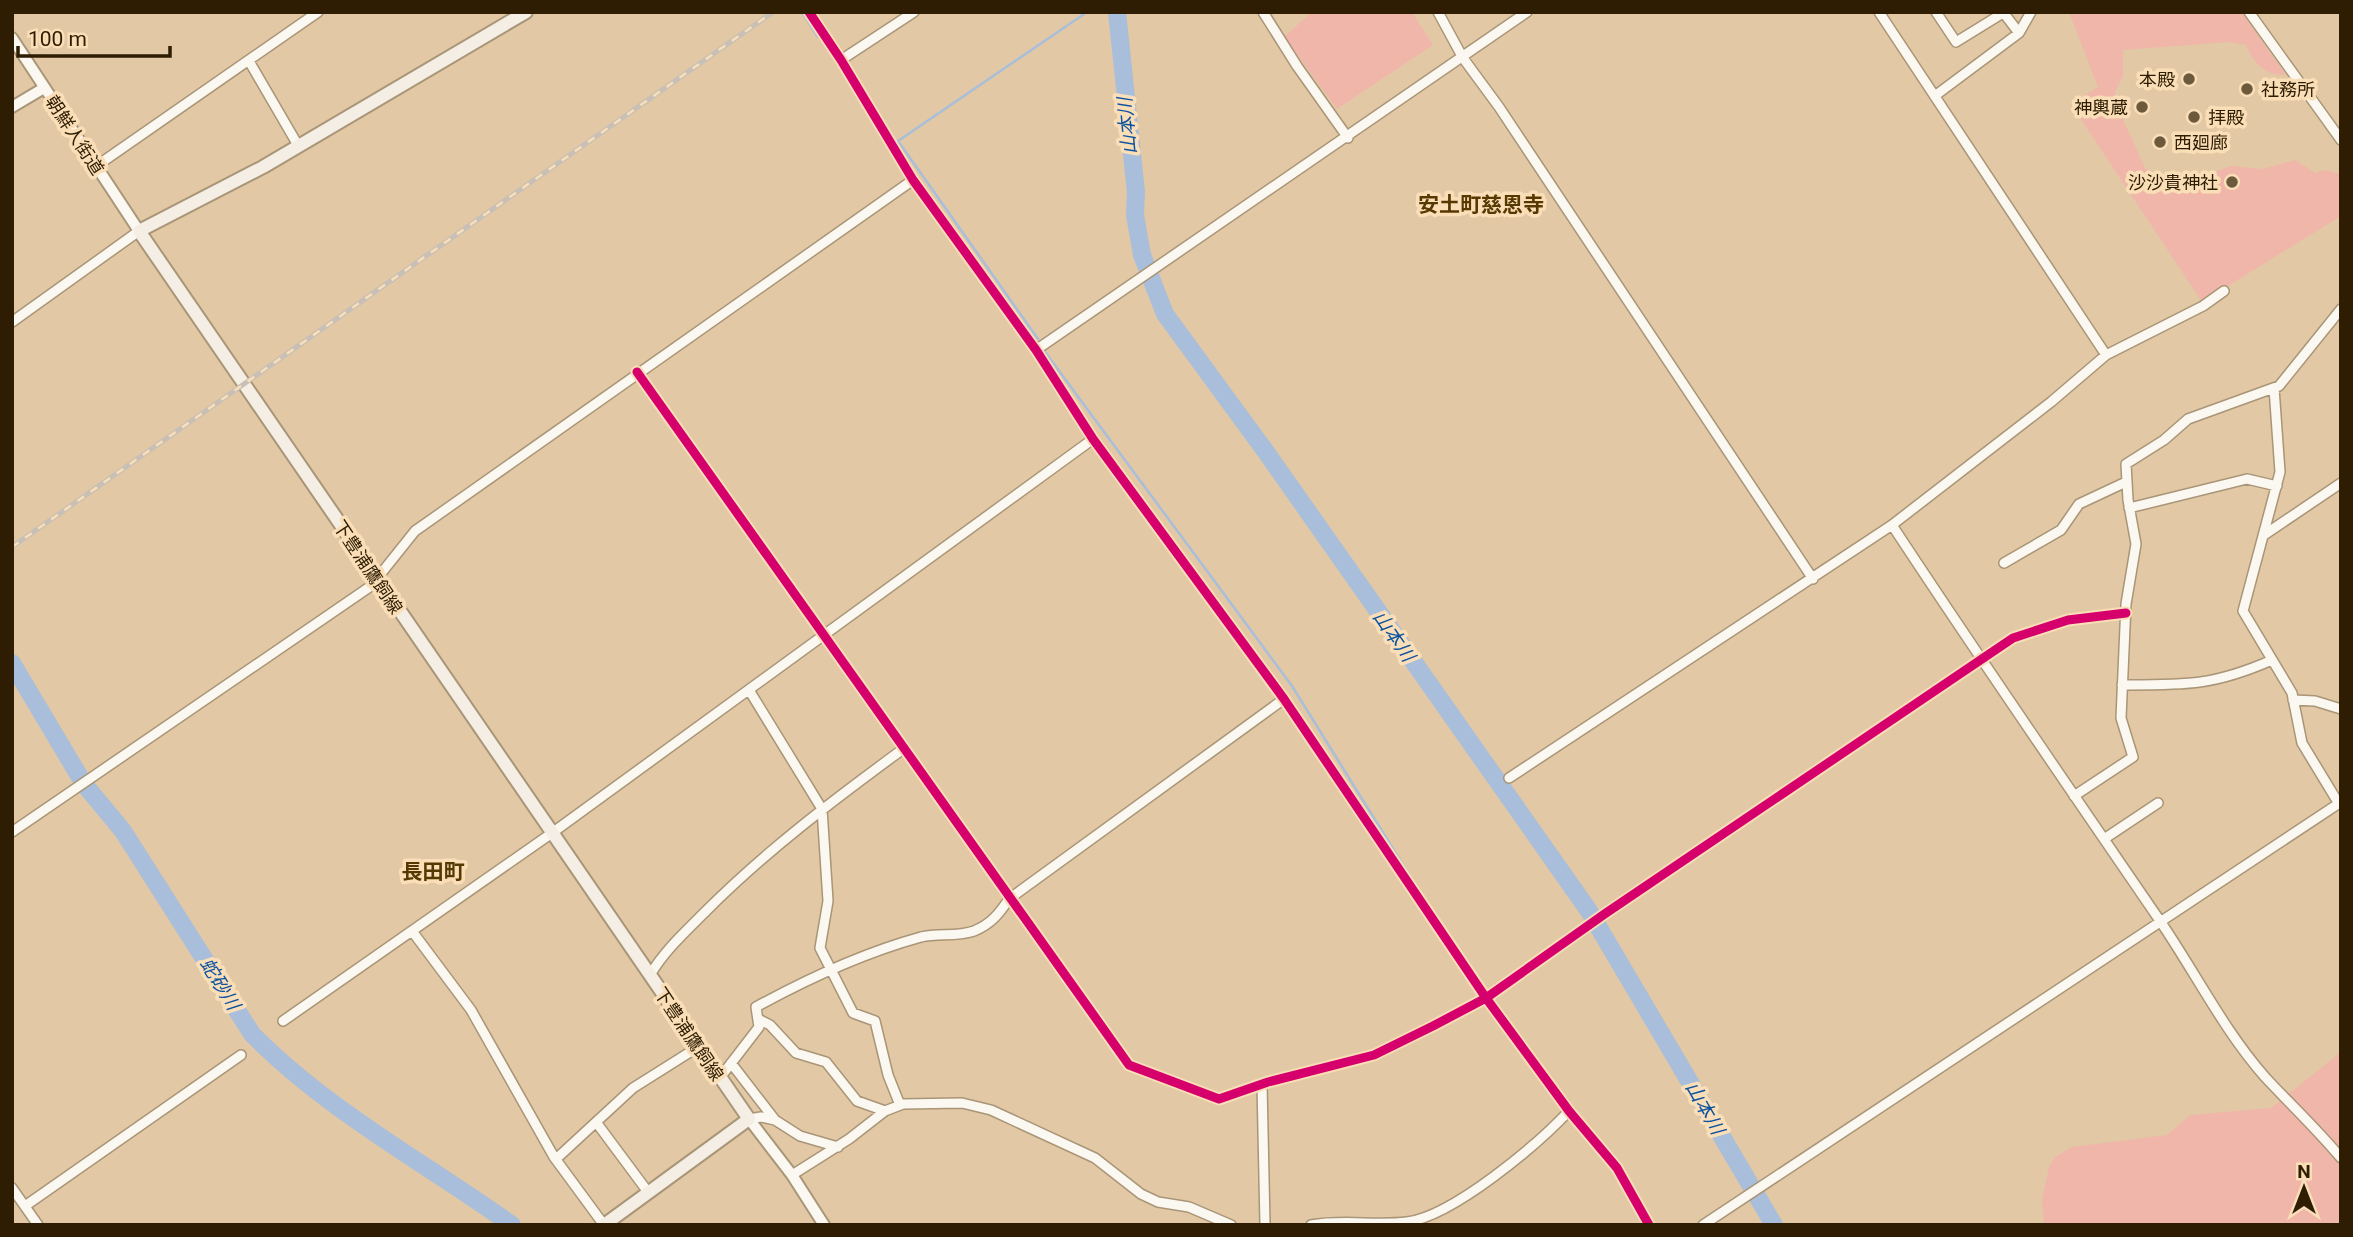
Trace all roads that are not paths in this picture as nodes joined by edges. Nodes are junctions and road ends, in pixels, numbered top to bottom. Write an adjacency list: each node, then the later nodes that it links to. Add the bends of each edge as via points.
1 (318, 12): 18 (street)
2 (526, 12): 13 (main road)
3 (809, 12): 17 (street)
4 (914, 12): 17 (street)
5 (1263, 12): 22 (street)
6 (1438, 12): 16 (street)
7 (1527, 12): 16 (street)
8 (1880, 12): 20 (street)
9 (1936, 12): 12 (street, via 1956,43)
10 (2031, 12): 14 (street)
11 (2249, 12): 23 (street)
12 (2003, 13): 14 (street)
13 (509, 17): 24 (main road)
14 (2019, 33): 20 (street)
15 (12, 38): 19 (street, 朝鮮人街道)
16 (1463, 58): 22 (street); 43 (street)
17 (841, 60): 26 (street)
18 (249, 61): 24 (street); 25 (street)
19 (44, 88): 21 (street); 25 (street, 朝鮮人街道)
20 (1936, 95): 32 (street)
21 (12, 107)
22 (1348, 138): 31 (street)
23 (2341, 140)
24 (299, 146): 27 (main road)
25 (96, 167): 27 (street, 朝鮮人街道)
26 (912, 180): 31 (street); 33 (street)
27 (139, 231): 30 (street); 44 (main road, 下豊浦鷹飼線)
28 (2224, 291): 32 (street)
29 (2341, 309): 34 (street)
30 (12, 322)
31 (1037, 350): 35 (street)
32 (2106, 355): 40 (street)
33 (637, 372): 44 (street, via 415,531); 46 (street)
34 (2274, 388): 36 (street, via 2188,419 2126,464); 38 (street)
35 (1093, 439): 46 (street); 51 (street)
36 (2126, 482): 39 (street); 42 (street, via 2079,504 2061,530)
37 (2341, 483): 41 (street)
38 (2277, 485): 39 (street, via 2248,479); 41 (street)
39 (2129, 508): 45 (street, via 2136,544)
40 (1892, 525): 43 (street); 47 (street)
41 (2264, 535): 48 (street, via 2243,611)
42 (2004, 563)
43 (1813, 579): 55 (street)
44 (377, 580): 60 (street); 61 (main road, 下豊浦鷹飼線)
45 (2126, 613): 47 (street, via 2040,628); 49 (street)
46 (824, 633): 50 (street); 54 (street)
47 (1979, 659): 56 (street); 68 (street)
48 (2272, 660): 49 (street, via 2203,684); 52 (street)
49 (2122, 685): 56 (street, via 2120,718 2133,757)
50 (748, 690): 59 (street); 61 (street)
51 (1284, 699): 63 (street); 68 (street)
52 (2293, 700): 53 (street); 58 (street, via 2302,743)
53 (2341, 709)
54 (903, 749): 59 (street); 63 (street)
55 (1509, 778)
56 (2074, 796): 62 (street)
57 (2158, 803): 62 (street)
58 (2340, 803): 64 (street)
59 (822, 809): 66 (street, via 828,901 820,948); 67 (street, via 733,883 663,954)
60 (12, 832)
61 (552, 833): 65 (street); 67 (main road, 下豊浦鷹飼線)
62 (2104, 839): 64 (street)
63 (1009, 899): 66 (street, via 993,922 971,932 924,937); 75 (street, via 1129,1065 1219,1099)
64 (2161, 922): 83 (street, via 2265,1076); 96 (street)
65 (412, 931): 70 (street); 84 (street, via 471,1010)
66 (832, 969): 69 (street, via 757,1007); 76 (street, via 853,1013 875,1021)
67 (649, 975): 71 (main road, 下豊浦鷹飼線)
68 (1486, 998): 75 (street, via 1374,1055); 78 (street)
69 (758, 1019): 73 (street, via 759,1027); 77 (street, via 770,1025 796,1053 826,1062 857,1101)
70 (283, 1021)
71 (698, 1046): 74 (main road, 下豊浦鷹飼線); 81 (street, via 650,1076)
72 (240, 1055): 88 (street)
73 (731, 1063): 74 (street); 80 (street)
74 (719, 1079): 79 (main road, 下豊浦鷹飼線)
75 (1262, 1084): 93 (street)
76 (900, 1105): 77 (street); 92 (street, via 938,1101 991,1110 1095,1158 1141,1194)
77 (885, 1111): 82 (street)
78 (1569, 1111): 94 (street, via 1547,1134 1443,1210 1386,1224 1342,1220); 95 (street, via 1617,1168)
79 (749, 1119): 80 (street); 85 (street); 87 (main road)
80 (775, 1120): 82 (street, via 800,1136)
81 (596, 1122): 84 (street); 87 (street)
82 (838, 1147): 85 (street)
83 (2341, 1158)
84 (556, 1159): 90 (street)
85 (792, 1175): 91 (street)
86 (12, 1188): 88 (street)
87 (648, 1192): 90 (main road)
88 (25, 1206): 89 (street)
89 (38, 1225)
90 (604, 1225)
91 (824, 1225)
92 (1231, 1225)
93 (1265, 1225)
94 (1311, 1225)
95 (1649, 1225)
96 (1703, 1225)

